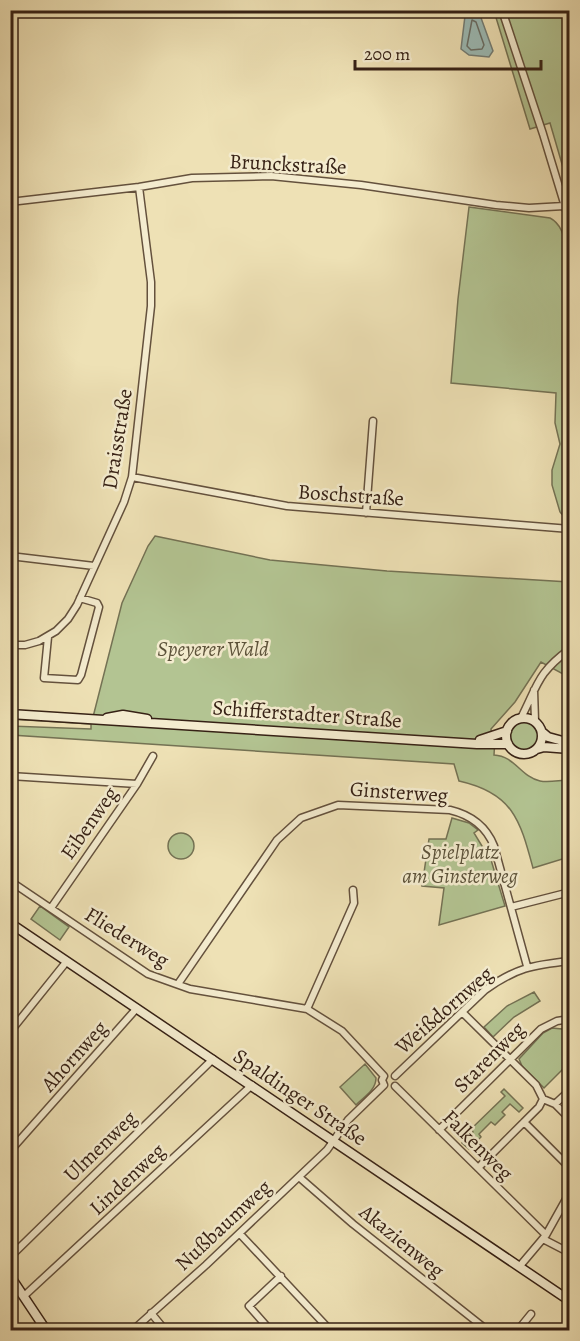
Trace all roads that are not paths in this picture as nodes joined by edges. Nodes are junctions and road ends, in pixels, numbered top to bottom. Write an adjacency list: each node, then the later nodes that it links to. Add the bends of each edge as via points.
1 (502, 10): 4 (street)
2 (139, 187): 3 (street, Brunckstraße); 4 (street, Brunckstraße, via 192,178 271,176 496,205); 7 (street, Draisstraße, via 151,306)
3 (10, 202)
4 (564, 206): 5 (street)
5 (570, 223)
6 (373, 421): 8 (street)
7 (132, 477): 8 (street, Boschstraße, via 271,504); 11 (street, Draisstraße)
8 (366, 513): 9 (street, Boschstraße)
9 (570, 529)
10 (10, 556): 11 (street)
11 (94, 566): 12 (street, Draisstraße)
12 (80, 598): 13 (street, Draisstraße, via 68,619); 13 (street, via 99,607 78,680 44,678)
13 (48, 637): 14 (street, Draisstraße)
14 (10, 645)
15 (570, 649): 16 (street, via 547,668)
16 (534, 687): 18 (street); 19 (street)
17 (10, 714): 22 (main road, Schifferstadter Straße)
18 (520, 718): 19 (main road); 20 (main road)
19 (535, 721): 21 (main road)
20 (507, 731): 22 (main road, Schifferstadter Straße, via 481,740); 24 (main road)
21 (542, 732): 23 (main road); 26 (main road)
22 (453, 742): 24 (main road, Schifferstadter Straße)
23 (570, 743)
24 (508, 744): 26 (main road, via 522,754)
25 (570, 748): 26 (main road)
26 (537, 749)
27 (153, 756): 29 (street, Eibenweg)
28 (10, 776): 29 (street)
29 (137, 784): 34 (street, Eibenweg)
30 (10, 881): 34 (street, Fliederweg)
31 (353, 890): 41 (street, via 354,903)
32 (570, 892): 33 (street)
33 (511, 907): 38 (street, Ginsterweg); 39 (street, Ginsterweg, via 491,838 468,816 450,810 331,806 301,818 279,837)
34 (51, 908): 39 (street, Fliederweg, via 143,971)
35 (10, 923): 36 (main road, Spaldinger Straße)
36 (67, 961): 40 (main road, Spaldinger Straße); 44 (street)
37 (570, 961): 38 (street)
38 (527, 966): 42 (street, Weißdornweg, via 496,983)
39 (177, 984): 41 (street, Fliederweg)
40 (137, 1008): 45 (main road, Spaldinger Straße); 59 (street, Ahornweg)
41 (307, 1009): 47 (street, Fliederweg, via 342,1031)
42 (462, 1012): 46 (street); 48 (street, Weißdornweg)
43 (570, 1019): 46 (street, Starenweg, via 546,1026)
44 (10, 1032)
45 (213, 1059): 49 (main road, Spaldinger Straße); 67 (street, Ulmenweg)
46 (509, 1059): 53 (street, via 536,1085); 57 (street, Starenweg)
47 (384, 1076): 48 (street, Weißdornweg); 50 (street)
48 (395, 1076): 51 (street)
49 (252, 1085): 58 (main road, Spaldinger Straße); 71 (street, Lindenweg)
50 (384, 1085): 51 (street, Weißdornweg); 58 (street, via 348,1120)
51 (395, 1086): 57 (street, Falkenweg)
52 (570, 1090): 54 (street)
53 (543, 1099): 54 (street); 56 (street)
54 (555, 1104): 55 (street)
55 (570, 1119)
56 (524, 1122): 60 (street); 61 (street)
57 (439, 1130): 60 (street, Falkenweg)
58 (333, 1141): 62 (street, Nußbaumweg); 68 (main road, Spaldinger Straße)
59 (10, 1151)
60 (478, 1168): 65 (street, Falkenweg)
61 (570, 1168)
62 (299, 1178): 64 (street, Nußbaumweg); 80 (street, Akazienweg)
63 (570, 1192): 65 (street)
64 (240, 1234): 70 (street); 73 (street, Nußbaumweg)
65 (545, 1237): 66 (street, Falkenweg); 68 (street)
66 (570, 1253)
67 (10, 1257)
68 (519, 1267): 72 (main road, Spaldinger Straße)
69 (10, 1276): 71 (main road)
70 (281, 1276): 78 (street, via 250,1305); 79 (street)
71 (24, 1296): 75 (main road)
72 (570, 1301)
73 (152, 1313): 76 (street, Nußbaumweg); 77 (street)
74 (531, 1314): 81 (street)
75 (46, 1330)
76 (133, 1330)
77 (165, 1330)
78 (270, 1330)
79 (330, 1330)
80 (485, 1330)
81 (518, 1330)

